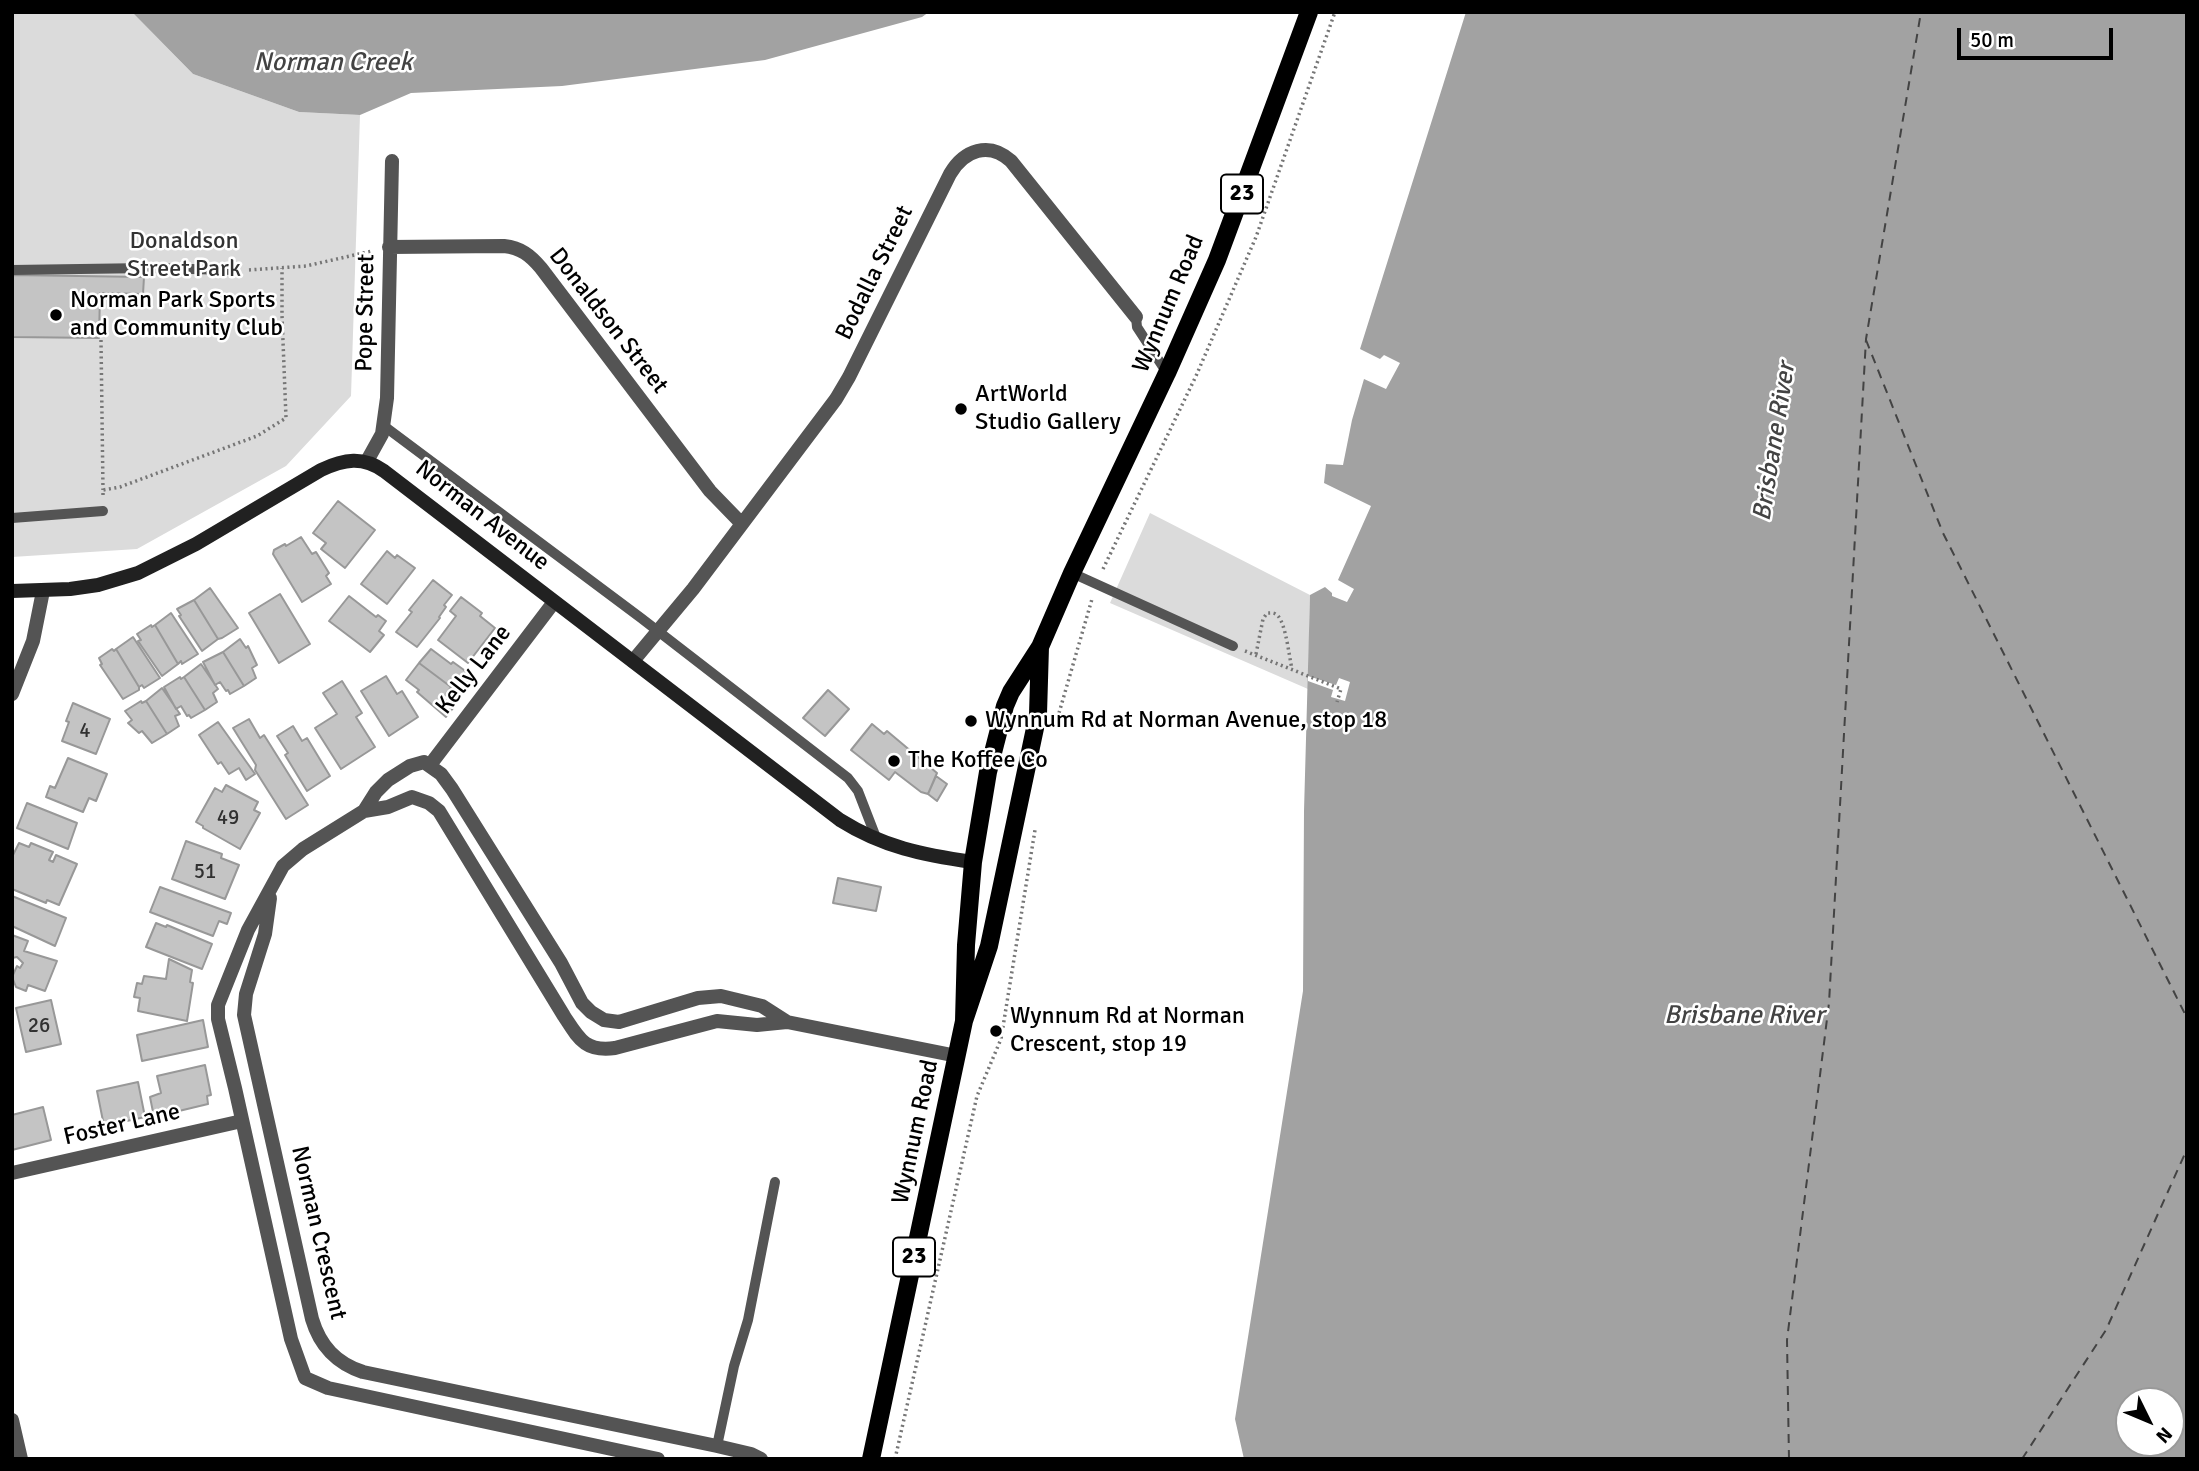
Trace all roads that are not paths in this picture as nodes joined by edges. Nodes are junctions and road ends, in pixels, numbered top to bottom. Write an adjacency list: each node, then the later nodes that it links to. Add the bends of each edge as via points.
1 (1309, 12): 7 (main road, Wynnum Road / 23, via 1217,260)
2 (392, 161): 3 (street, Pope Street)
3 (389, 247): 8 (street, Pope Street); 12 (street, Donaldson Street, via 504,246 527,254 710,491)
4 (12, 270): 5 (lane)
5 (233, 270)
6 (1136, 317): 7 (lane, Bodalla Street, via 1137,327); 12 (street, Bodalla Street, via 1011,160 990,149 967,155 950,174 836,399)
7 (1167, 373): 13 (main road, Wynnum Road / 23)
8 (384, 426): 9 (street, Pope Street); 17 (lane, Norman Avenue)
9 (367, 461): 15 (street, via 341,461 321,470 138,573 97,585); 16 (street, Norman Avenue)
10 (103, 511): 11 (lane)
11 (12, 518)
12 (742, 524): 17 (street, Bodalla Street)
13 (1072, 573): 18 (lane); 19 (main road, Wynnum Road / 23)
14 (12, 591): 15 (street)
15 (43, 591): 21 (street, via 33,641)
16 (554, 602): 20 (street, Norman Avenue); 22 (street, Kelly Lane)
17 (659, 631): 20 (street, Bodalla Street); 24 (lane, Norman Avenue, via 848,778 858,790)
18 (1233, 646)
19 (1040, 647): 25 (main road, Wynnum Road / 23, via 1011,692 999,724); 26 (main road, Wynnum Road / 23, via 1038,714)
20 (633, 661): 24 (street, Norman Avenue, via 840,820)
21 (12, 694)
22 (429, 765): 23 (street, Norman Crescent, via 417,762 388,780); 28 (street, Norman Crescent, via 452,789 589,1010 604,1020 619,1022 698,998 721,996 762,1006)
23 (364, 811): 27 (street, Norman Crescent, via 293,856); 28 (street, Norman Crescent, via 412,797 439,811 564,1016 589,1046 615,1048 717,1021 757,1025)
24 (877, 841): 25 (street, Norman Avenue)
25 (973, 862): 26 (main road, Norman Avenue); 29 (main road, Wynnum Road / 23)
26 (1004, 868): 29 (main road, Wynnum Road / 23, via 986,959)
27 (271, 889): 31 (street, Norman Crescent, via 243,942 217,1010); 35 (street, Norman Crescent, via 265,934 244,1015 312,1319 323,1345 340,1362 363,1372)
28 (787, 1021): 30 (street, Norman Crescent)
29 (964, 1021): 30 (main road, Wynnum Road / 23)
30 (957, 1056): 39 (main road, Wynnum Road / 23)
31 (242, 1121): 32 (street, Foster Lane); 37 (street, Norman Crescent, via 291,1339 306,1379 328,1388)
32 (12, 1174)
33 (775, 1182): 35 (lane)
34 (12, 1420): 36 (street)
35 (717, 1446): 38 (street, Norman Crescent)
36 (22, 1459)
37 (658, 1459)
38 (761, 1459)
39 (872, 1459)

